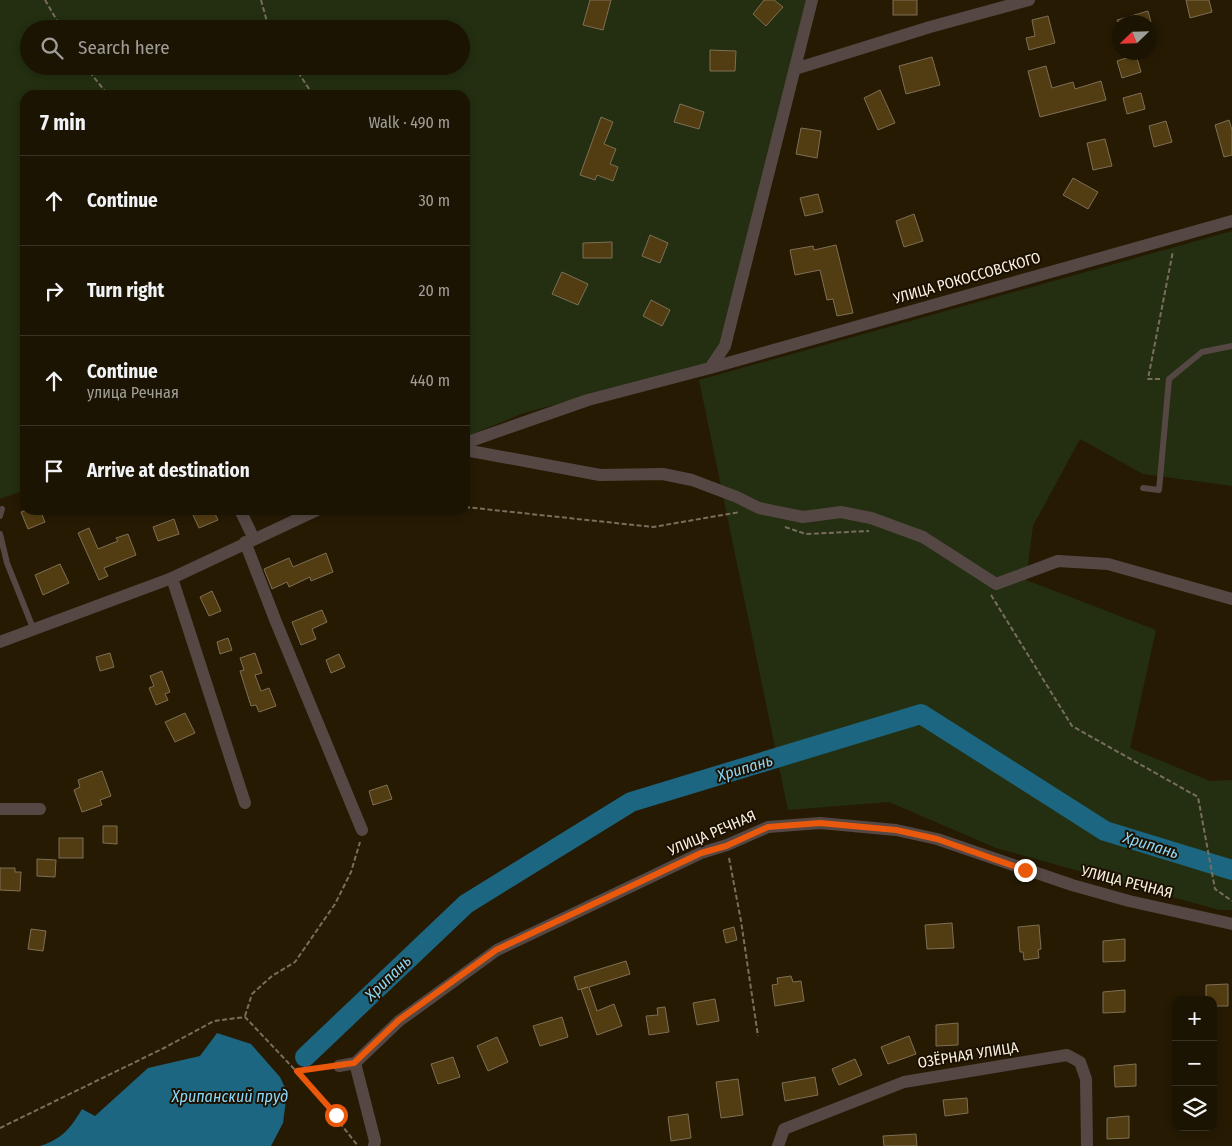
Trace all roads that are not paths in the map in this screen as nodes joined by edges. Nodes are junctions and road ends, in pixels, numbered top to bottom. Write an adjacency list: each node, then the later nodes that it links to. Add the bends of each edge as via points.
1 (812, 0): 3 (street)
2 (1029, 0): 3 (street)
3 (794, 69): 6 (street, via 725,346)
4 (1232, 221): 6 (street, УЛИЦА РОКОССОВСКОГО)
5 (1232, 346): 9 (lane, via 1202,352 1169,379 1159,490)
6 (710, 368): 7 (street, УЛИЦА РОКОССОВСКОГО, via 588,400)
7 (470, 442)
8 (470, 451): 17 (street, via 600,475 663,474 692,480 759,508 804,518 841,512 871,518 923,537 996,584 1058,561 1108,564)
9 (1143, 488)
10 (2, 509): 13 (lane)
11 (242, 515): 15 (street)
12 (306, 515): 15 (street)
13 (0, 516)
14 (0, 534): 18 (lane, via 7,563)
15 (250, 541): 16 (street); 23 (street, via 276,622)
16 (172, 578): 18 (street); 20 (street)
17 (1232, 599)
18 (33, 628): 19 (street)
19 (0, 642)
20 (245, 803)
21 (0, 809): 22 (street)
22 (40, 809)
23 (362, 830)
24 (1232, 924): 25 (street, УЛИЦА РЕЧНАЯ, via 1091,890 937,839 896,830 820,823 768,827 726,846 701,853 496,950 399,1020)
25 (354, 1063): 26 (street); 27 (street)
26 (339, 1066)
27 (374, 1146)
28 (778, 1146): 29 (street, ОЗЁРНАЯ УЛИЦА, via 784,1129 904,1082 1067,1055 1080,1062 1086,1079)
29 (1087, 1146)

